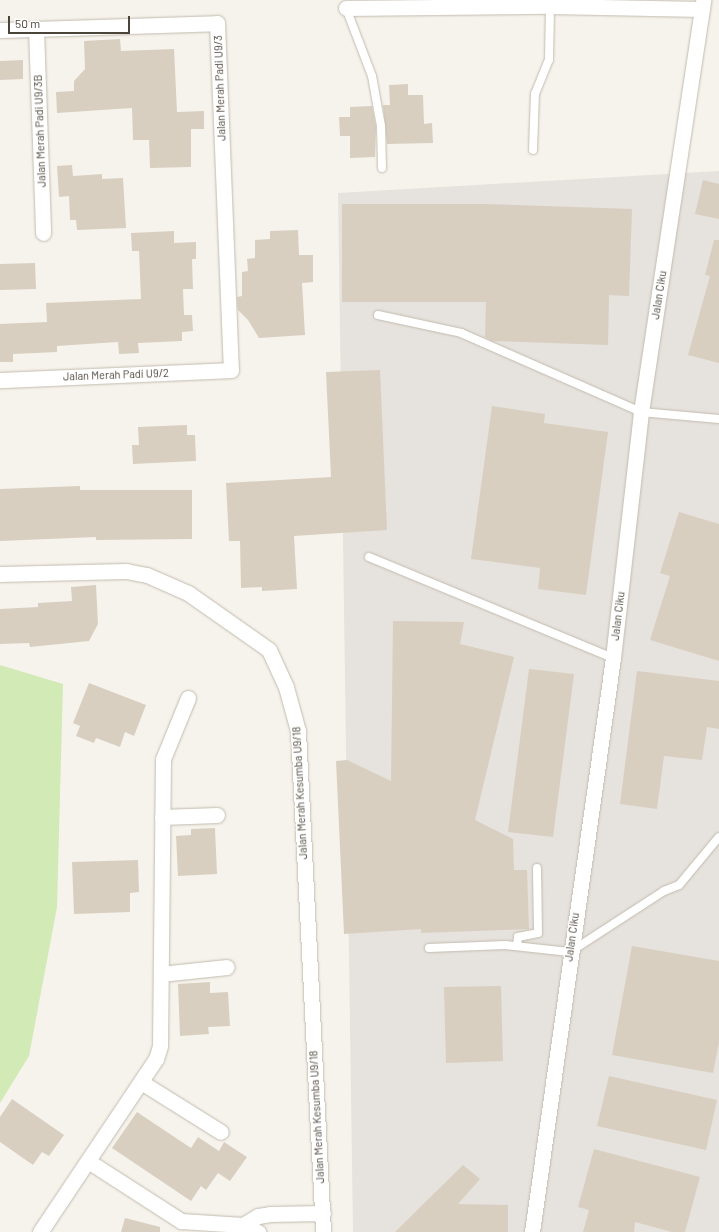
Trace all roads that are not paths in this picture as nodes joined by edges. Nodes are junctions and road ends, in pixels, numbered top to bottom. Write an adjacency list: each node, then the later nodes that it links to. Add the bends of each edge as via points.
1 (702, 5): 2 (street); 12 (street, Jalan Ciku)
2 (550, 6): 3 (street); 6 (lane, via 549,60 536,94)
3 (346, 8): 7 (lane, via 372,76 381,126)
4 (36, 29): 5 (street, Jalan Merah Padi U9/3); 8 (street, Jalan Merah Padi U9/3B); 10 (street, Jalan Merah Padi U9/3, via 217,23)
5 (0, 30)
6 (532, 150)
7 (382, 168)
8 (43, 233)
9 (378, 315): 12 (lane, via 461,333)
10 (231, 370): 11 (street, Jalan Merah Padi U9/2)
11 (0, 380)
12 (641, 412): 13 (lane); 16 (street, Jalan Ciku)
13 (719, 419)
14 (369, 557): 16 (lane)
15 (0, 574): 30 (street, Jalan Merah Kesumba U9/18, via 126,571 147,575 188,593 269,650 286,687 298,731)
16 (613, 658): 24 (street, Jalan Ciku)
17 (188, 698): 19 (street, via 163,759)
18 (217, 815): 19 (street)
19 (162, 817): 26 (street)
20 (719, 836): 24 (lane, via 679,885 664,890)
21 (537, 868): 22 (lane, via 538,933 518,937)
22 (517, 946): 23 (lane); 24 (lane)
23 (429, 948)
24 (570, 952): 36 (street, Jalan Ciku)
25 (227, 968): 26 (street)
26 (161, 974): 27 (street, via 160,1046 156,1060)
27 (141, 1082): 28 (street); 29 (street)
28 (221, 1132)
29 (88, 1161): 32 (street); 33 (street)
30 (322, 1213): 31 (street, via 270,1214 258,1216); 35 (street, Jalan Merah Kesumba U9/18)
31 (243, 1225): 32 (street); 34 (street)
32 (192, 1227)
33 (40, 1232)
34 (258, 1232)
35 (323, 1232)
36 (532, 1232)

